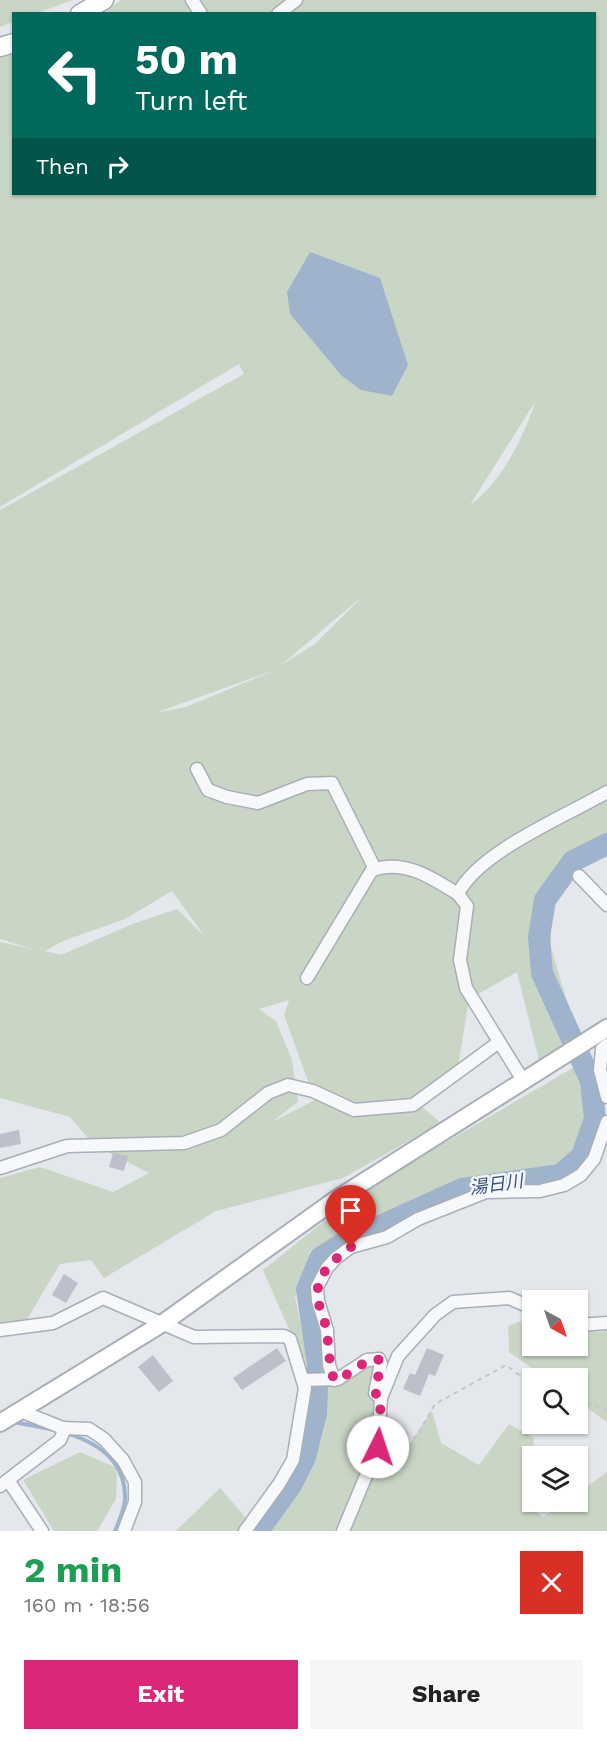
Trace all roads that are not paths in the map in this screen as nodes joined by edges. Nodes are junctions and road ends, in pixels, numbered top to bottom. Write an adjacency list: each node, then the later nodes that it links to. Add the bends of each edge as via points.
1 (104, 0): 3 (main road)
2 (296, 0): 4 (street)
3 (83, 12)
4 (281, 12)
5 (197, 769): 7 (street, via 208,790 258,803 307,784 332,783)
6 (607, 792): 9 (street, via 490,857)
7 (375, 869): 9 (street, via 389,865 410,869); 11 (street)
8 (579, 876): 10 (street)
9 (458, 894): 13 (street, via 467,906 460,960 466,988)
10 (607, 905)
11 (307, 978)
12 (607, 1028): 15 (street)
13 (499, 1042): 15 (street); 18 (street, via 412,1105 354,1110 313,1091 288,1085 268,1093 221,1130 184,1143 67,1146)
14 (607, 1045): 16 (street, via 602,1049 600,1070)
15 (530, 1079): 20 (street, via 335,1200)
16 (607, 1097)
17 (607, 1122): 25 (street, via 594,1159 564,1185 540,1191 486,1192 418,1219 387,1237 351,1247 336,1258 317,1287)
18 (0, 1168)
19 (522, 1304): 26 (street, via 509,1298 453,1302 435,1315 398,1356)
20 (163, 1323): 23 (street, via 104,1298 53,1323); 24 (street, via 194,1337 284,1336 290,1339); 27 (street)
21 (607, 1323): 22 (street)
22 (588, 1324)
23 (0, 1329)
24 (303, 1380): 25 (street); 33 (street, via 293,1460)
25 (334, 1380): 26 (street, via 367,1360 378,1359 381,1363 375,1393)
26 (381, 1398): 34 (street, via 378,1447)
27 (20, 1411): 28 (street); 29 (street)
28 (0, 1423)
29 (65, 1428): 30 (street, via 60,1440); 32 (street, via 89,1429 123,1460 135,1482 135,1502)
30 (4, 1483): 31 (street)
31 (42, 1531)
32 (124, 1531)
33 (245, 1531)
34 (343, 1531)

